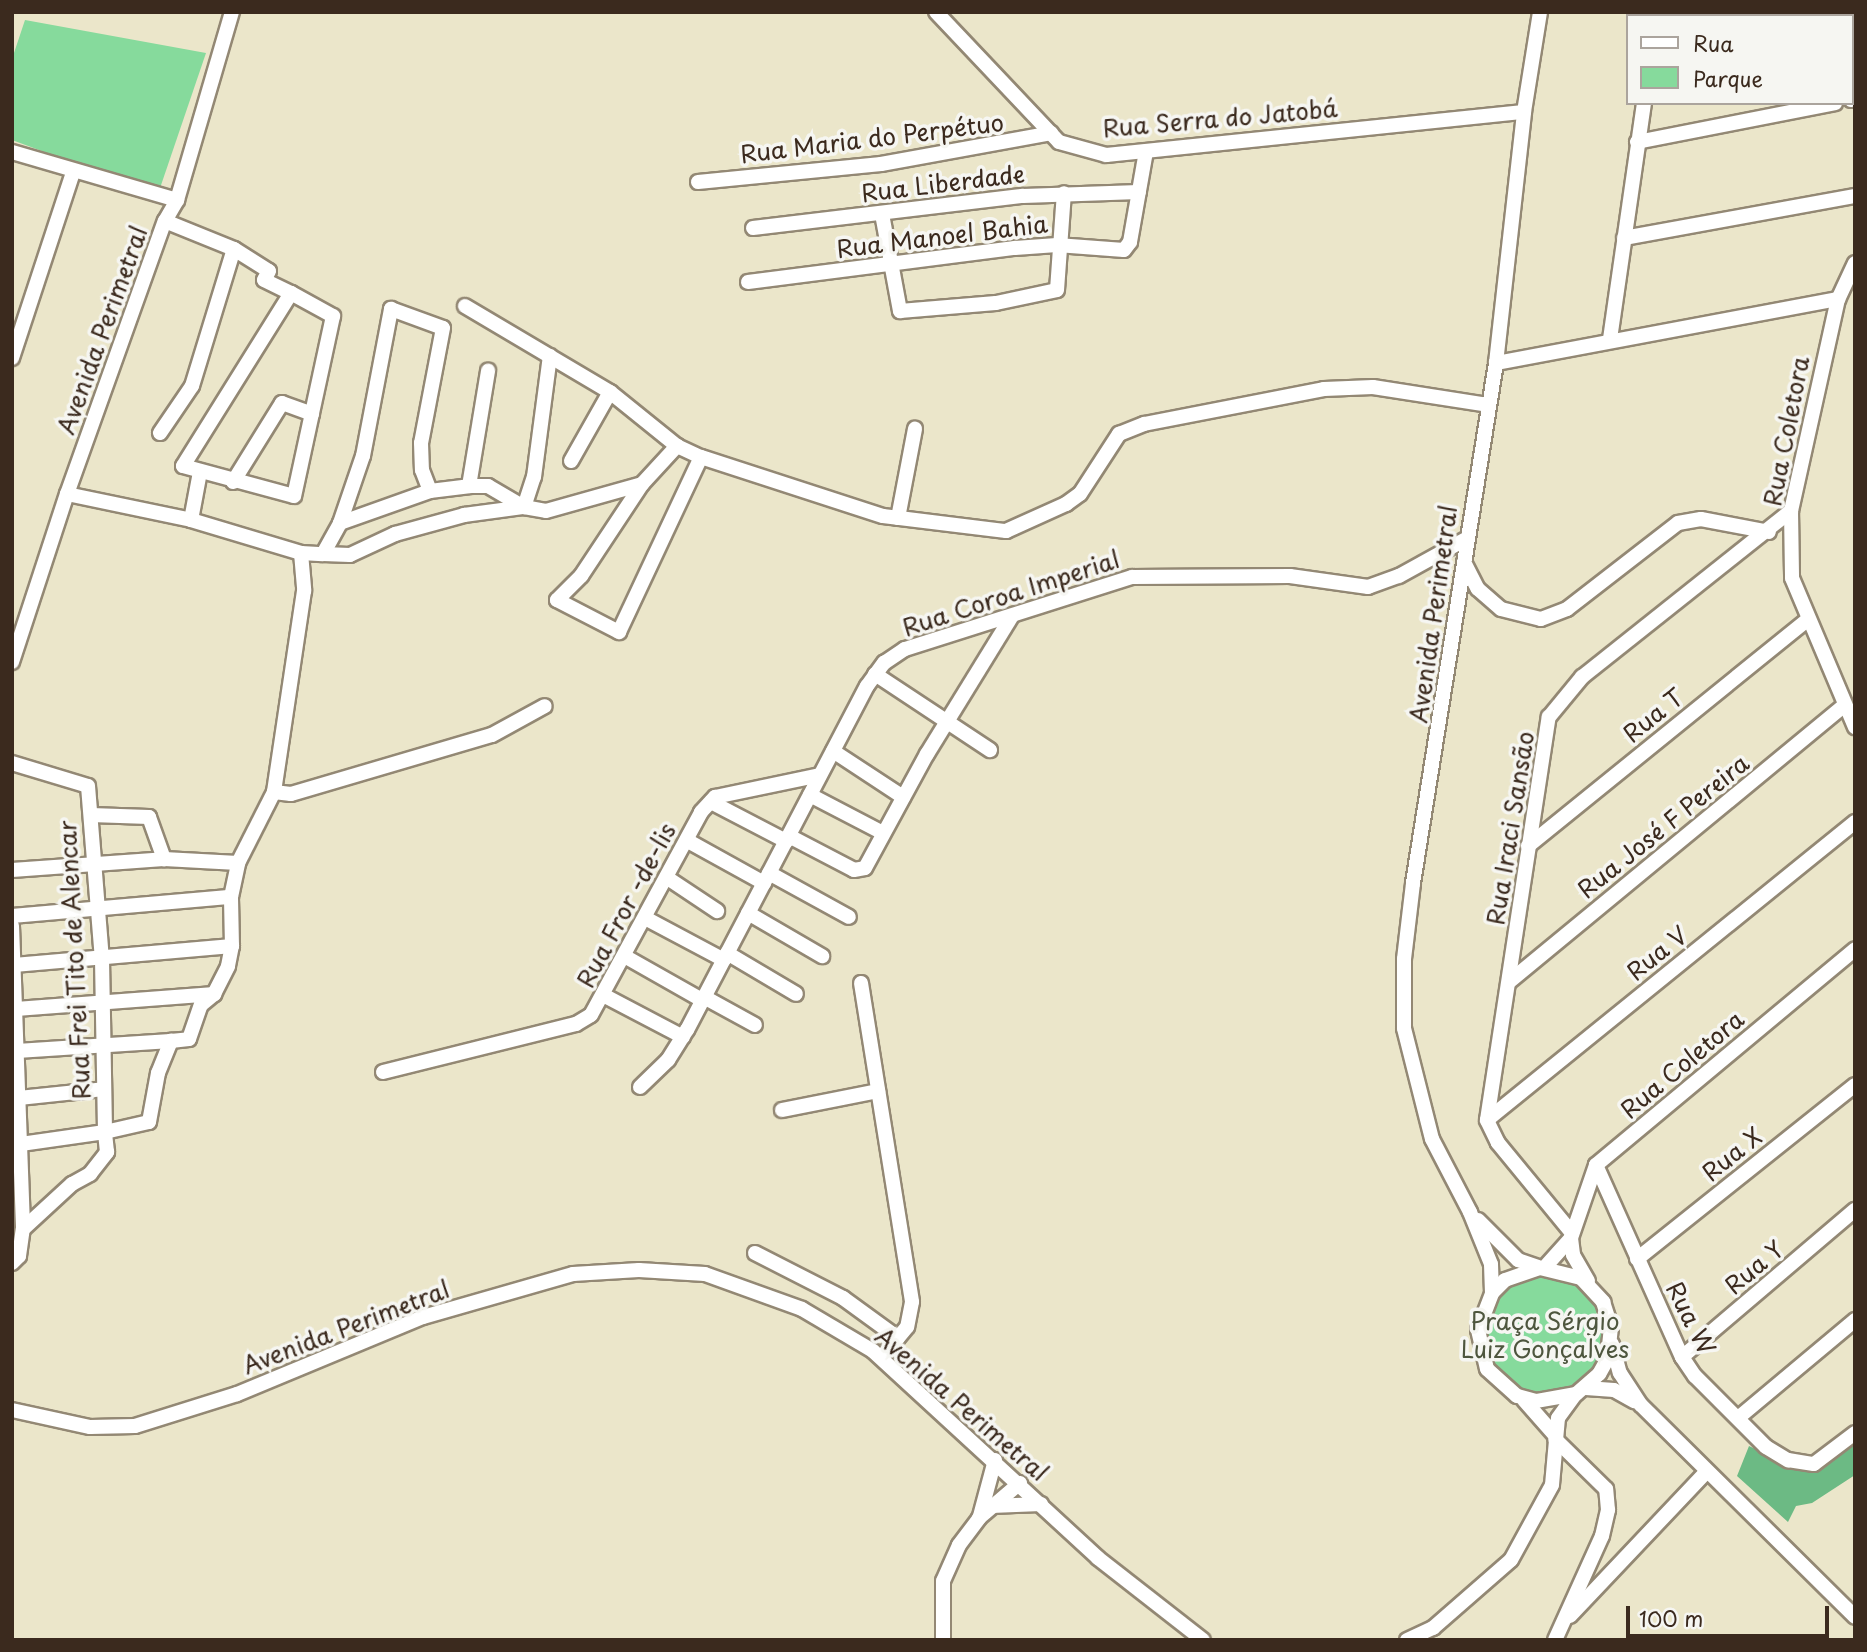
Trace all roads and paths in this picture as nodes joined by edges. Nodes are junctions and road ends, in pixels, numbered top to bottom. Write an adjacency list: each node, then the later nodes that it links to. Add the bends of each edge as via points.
1 (232, 12): 16 (street, Avenida Perimetral)
2 (936, 12): 7 (street, Rua Serra do Jatobá)
3 (1540, 12): 6 (street, Avenida Perimetral)
4 (1644, 105): 8 (street)
5 (1825, 105): 8 (street)
6 (1524, 112): 9 (street, Rua Serra do Jatobá); 32 (street, Avenida Perimetral)
7 (1051, 133): 9 (street, Rua Serra do Jatobá, via 1059,142 1106,155); 12 (street, Rua Maria do Perpétuo, via 881,164)
8 (1637, 142): 20 (street)
9 (1146, 151): 13 (street, Rua Manoel Bahia)
10 (12, 152): 11 (street)
11 (73, 172): 16 (street); 31 (street)
12 (698, 182)
13 (1139, 192): 14 (street, Rua Liberdade); 21 (street, Rua Manoel Bahia, via 1130,242 1124,250)
14 (1064, 193): 17 (street, Rua Liberdade); 21 (street)
15 (1855, 196): 20 (street)
16 (177, 200): 18 (street, Avenida Perimetral)
17 (882, 214): 19 (street, Rua Liberdade); 24 (street)
18 (165, 221): 22 (street); 47 (street, Avenida Perimetral)
19 (753, 228)
20 (1624, 238): 29 (street)
21 (1058, 245): 24 (street, Rua Manoel Bahia); 24 (street, via 1057,290 996,303 904,313 896,307)
22 (234, 249): 26 (street, via 269,271 264,280); 38 (street, via 192,386)
23 (1855, 263): 27 (street, Rua Coletora)
24 (890, 265): 25 (street, Rua Manoel Bahia)
25 (748, 282)
26 (291, 293): 36 (street, via 333,316); 42 (street, via 183,466)
27 (1838, 299): 29 (street); 49 (street, Rua Coletora)
28 (465, 306): 30 (street)
29 (1610, 340): 32 (street)
30 (550, 356): 34 (street); 48 (street, via 534,477)
31 (12, 358)
32 (1496, 363): 35 (street, Avenida Perimetral)
33 (488, 371): 45 (street)
34 (610, 392): 39 (street); 41 (street)
35 (1488, 405): 50 (street, via 1373,387 1324,389 1144,424 1119,433 1080,494 1006,531); 54 (street, Avenida Perimetral)
36 (312, 414): 43 (street, via 282,404); 43 (street, via 294,496)
37 (915, 429): 50 (street)
38 (160, 433)
39 (677, 446): 40 (street); 44 (street)
40 (701, 457): 44 (street, via 619,632 557,600 581,576); 50 (street)
41 (570, 461)
42 (200, 472): 43 (street); 51 (street)
43 (233, 482)
44 (642, 484): 48 (street, via 546,511)
45 (469, 485): 46 (street); 48 (street, via 488,486)
46 (430, 491): 52 (street); 52 (street, via 422,470 421,443 443,328 391,309 376,402)
47 (67, 494): 51 (street); 60 (street, Avenida Perimetral)
48 (524, 507): 56 (street, via 464,515 395,534 349,555)
49 (1791, 511): 53 (street, Rua Iraci Sansão); 59 (street, Rua Coletora, via 1792,578)
50 (898, 518)
51 (191, 520): 55 (street)
52 (340, 523): 56 (street)
53 (1769, 532): 57 (street, via 1701,519 1678,523 1567,609 1541,619 1501,608 1478,589); 79 (street, Rua Iraci Sansão, via 1582,677 1562,699 1549,718)
54 (1466, 539): 57 (street, Avenida Perimetral); 58 (street, Rua Coroa Imperial, via 1399,576 1368,587 1290,576 1132,577)
55 (301, 553): 56 (street); 70 (street, via 304,591)
56 (323, 554)
57 (1464, 562): 129 (street, Avenida Perimetral, via 1413,883 1404,959 1404,1028 1432,1139)
58 (1012, 616): 61 (street, Rua Coroa Imperial, via 905,649); 64 (street)
59 (1807, 620): 62 (street, Rua Coletora); 79 (street, Rua T)
60 (12, 662)
61 (876, 674): 64 (street); 67 (street, Rua Coroa Imperial)
62 (1845, 705): 65 (street, Rua Coletora); 101 (street, Rua José F Pereira)
63 (545, 706): 70 (street, via 492,735 291,793)
64 (948, 720): 66 (street); 72 (street)
65 (1855, 727)
66 (990, 750)
67 (833, 751): 69 (street, Rua Coroa Imperial); 72 (street)
68 (12, 763): 74 (street, Rua Frei Tito de Alencar, via 88,786)
69 (820, 775): 71 (street, Rua Coroa Imperial); 73 (street, via 715,797)
70 (274, 792): 81 (street)
71 (810, 795): 76 (street); 77 (street, Rua Coroa Imperial)
72 (903, 797): 76 (street)
73 (711, 802): 77 (street); 78 (street, Rua Fror -de-lis)
74 (91, 815): 80 (street, via 149,817); 82 (street, Rua Frei Tito de Alencar)
75 (1855, 822): 122 (street, Rua V)
76 (883, 834): 77 (street, via 865,868 854,870)
77 (787, 838): 84 (street, Rua Coroa Imperial)
78 (688, 841): 84 (street); 85 (street, Rua Fror -de-lis)
79 (1528, 846): 101 (street, Rua Iraci Sansão)
80 (164, 859): 81 (street); 82 (street)
81 (239, 863): 86 (street)
82 (95, 864): 83 (street); 87 (street, Rua Frei Tito de Alencar)
83 (12, 870)
84 (766, 878): 89 (street, Rua Coroa Imperial); 91 (street)
85 (669, 879): 88 (street); 92 (street, Rua Fror -de-lis)
86 (231, 897): 87 (street); 94 (street)
87 (97, 911): 90 (street); 99 (street, Rua Frei Tito de Alencar)
88 (717, 911)
89 (748, 913): 96 (street); 98 (street, Rua Coroa Imperial)
90 (12, 916)
91 (849, 917)
92 (647, 919): 97 (street, Rua Fror -de-lis); 98 (street)
93 (12, 926): 100 (street)
94 (232, 946): 99 (street); 104 (street)
95 (1855, 949): 126 (street, Rua Coletora)
96 (822, 956)
97 (626, 957): 106 (street, Rua Fror -de-lis); 107 (street)
98 (725, 957): 105 (street); 107 (street, Rua Coroa Imperial)
99 (102, 959): 100 (street); 108 (street, Rua Frei Tito de Alencar)
100 (15, 965): 103 (street)
101 (1510, 981): 122 (street, Rua Iraci Sansão)
102 (861, 983): 120 (street)
103 (14, 987): 109 (street)
104 (214, 994): 108 (street); 112 (street, via 201,1005 189,1039)
105 (796, 994)
106 (605, 996): 111 (street); 115 (street, Rua Fror -de-lis, via 591,1015 576,1024)
107 (703, 999): 110 (street); 111 (street, Rua Coroa Imperial)
108 (100, 1003): 109 (street); 113 (street, Rua Frei Tito de Alencar)
109 (16, 1009): 114 (street)
110 (755, 1025)
111 (683, 1037): 117 (street, Rua Coroa Imperial, via 668,1060)
112 (171, 1041): 113 (street); 124 (street, via 158,1073 149,1122)
113 (102, 1043): 114 (street); 119 (street, Rua Frei Tito de Alencar)
114 (16, 1046): 118 (street)
115 (383, 1072)
116 (1855, 1085): 133 (street, Rua X)
117 (640, 1087)
118 (17, 1088): 119 (street); 123 (street)
119 (104, 1089): 124 (street, Rua Frei Tito de Alencar)
120 (878, 1091): 121 (street); 139 (street, via 912,1302 907,1327)
121 (782, 1110)
122 (1487, 1120): 131 (street, via 1498,1143)
123 (16, 1126): 125 (street)
124 (105, 1132): 125 (street); 130 (street, Rua Frei Tito de Alencar, via 107,1152 90,1174)
125 (21, 1144): 127 (street)
126 (1596, 1165): 131 (street); 133 (street, Rua W)
127 (17, 1176): 130 (street)
128 (1855, 1210): 141 (street, Rua Y)
129 (1471, 1212): 135 (street, Avenida Perimetral, via 1505,1249); 137 (street, Avenida Perimetral, via 1491,1264)
130 (20, 1224): 134 (street, via 19,1256)
131 (1571, 1235): 135 (street); 136 (street, via 1573,1255)
132 (755, 1253): 139 (street, via 843,1298)
133 (1637, 1259): 141 (street, Rua W)
134 (12, 1263)
135 (1542, 1267): 136 (street, via 1581,1278); 137 (street, via 1505,1280)
136 (1595, 1291): 140 (street, via 1608,1314)
137 (1492, 1293): 144 (street, via 1482,1310 1479,1350 1487,1369)
138 (1855, 1320): 147 (street)
139 (898, 1338): 142 (street)
140 (1612, 1340): 143 (street, via 1608,1358); 145 (street, via 1620,1373)
141 (1682, 1357): 147 (street, Rua W)
142 (881, 1358): 146 (street, Avenida Perimetral, via 803,1308 751,1289 705,1274 639,1270 573,1274 423,1317 237,1394 135,1426 90,1427); 150 (street, Avenida Perimetral)
143 (1581, 1391): 144 (street, via 1556,1401); 145 (street, via 1614,1390); 149 (street, via 1560,1410)
144 (1517, 1395): 149 (street, via 1531,1404)
145 (1641, 1405): 151 (street)
146 (12, 1410)
147 (1738, 1418): 148 (street, Rua W, via 1766,1447 1788,1460 1814,1464)
148 (1855, 1433)
149 (1555, 1436): 157 (street, via 1606,1489 1608,1510 1602,1536); 160 (street, via 1552,1485 1511,1560 1433,1628)
150 (995, 1460): 152 (street, Avenida Perimetral); 155 (street)
151 (1706, 1472): 156 (street); 157 (street)
152 (1020, 1483): 153 (street, Avenida Perimetral); 154 (street)
153 (1041, 1504): 154 (street); 159 (street, Avenida Perimetral, via 1108,1566)
154 (991, 1506): 155 (street)
155 (979, 1518): 158 (street, via 959,1545 943,1581)
156 (1855, 1617)
157 (1562, 1625): 161 (street)
158 (943, 1640)
159 (1203, 1640)
160 (1407, 1640)
161 (1555, 1640)

